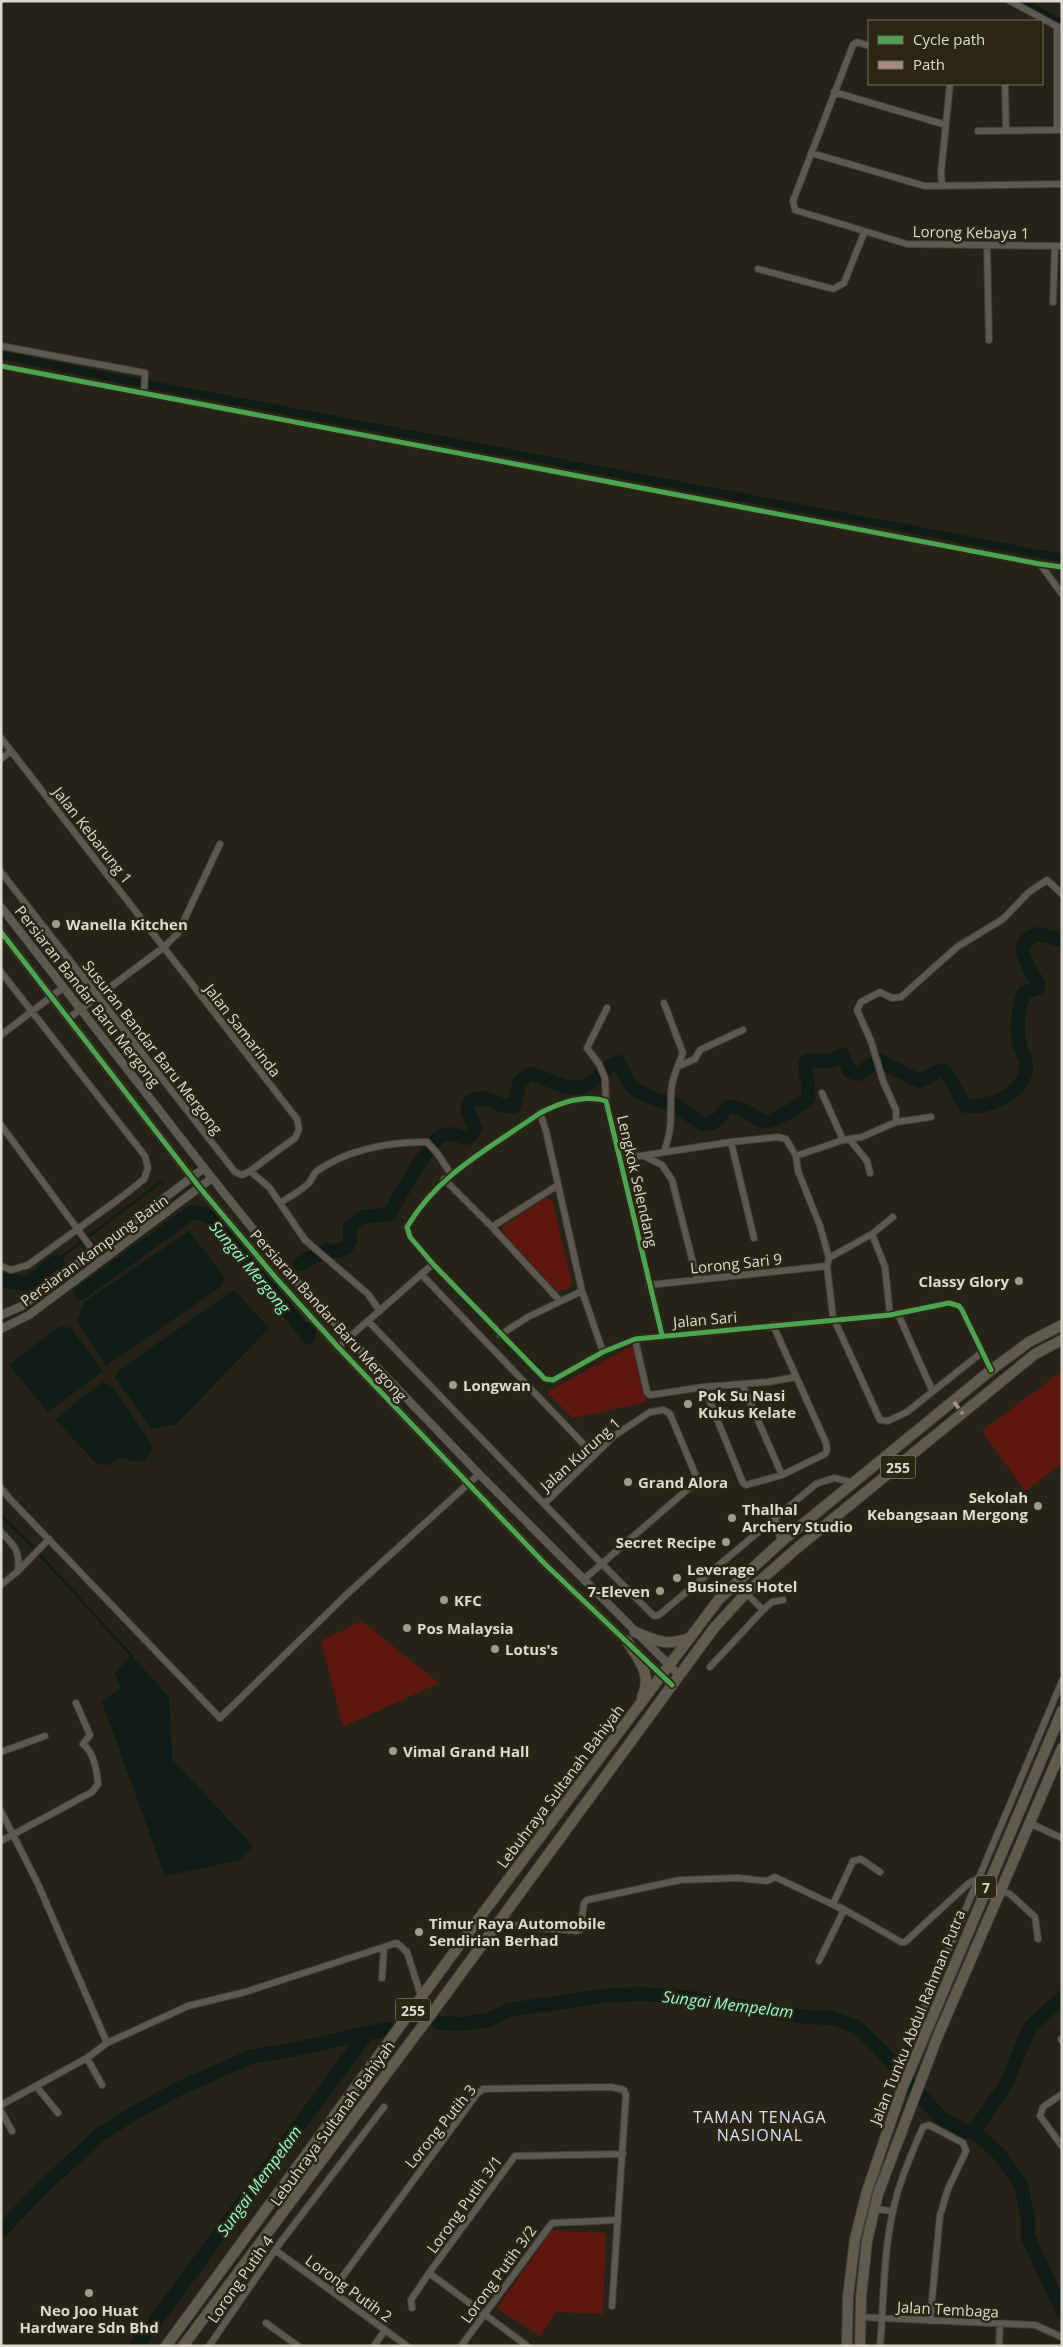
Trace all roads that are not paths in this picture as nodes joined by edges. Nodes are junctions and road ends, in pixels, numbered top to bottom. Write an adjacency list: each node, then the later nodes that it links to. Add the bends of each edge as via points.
1 (1010, 1): 2 (street)
2 (1059, 28): 9 (street)
3 (868, 46): 6 (street, via 857,42 853,45)
4 (950, 85): 7 (street)
5 (1005, 85): 8 (street)
6 (834, 92): 7 (street); 11 (street)
7 (946, 125): 12 (street)
8 (1006, 130): 9 (street); 10 (street)
9 (1060, 130)
10 (978, 131)
11 (811, 152): 12 (street, via 925,186); 14 (street, Lorong Kebaya 1, via 793,201 795,210)
12 (942, 184): 13 (street)
13 (1062, 184)
14 (864, 233): 15 (street, Lorong Kebaya 1, via 907,244); 17 (street, via 844,283 833,289)
15 (987, 246): 16 (street, Lorong Kebaya 1); 19 (street)
16 (1059, 246): 18 (street)
17 (758, 269)
18 (1053, 302)
19 (989, 340)
20 (1, 346): 22 (street, via 145,373)
21 (1, 366): 22 (street)
22 (144, 394): 23 (street)
23 (1040, 564): 24 (street); 25 (street)
24 (1062, 567)
25 (1062, 594)
26 (1, 738): 27 (street, Jalan Kebarung 1)
27 (12, 751): 28 (street); 34 (street, Jalan Kebarung 1)
28 (1, 759)
29 (220, 844): 34 (street, via 178,933)
30 (1, 872): 37 (street, Susuran Bandar Baru Mergong)
31 (1062, 894): 51 (street, via 1047,880 1044,881 1003,919 958,947 901,998 880,992 862,1002 858,1010 896,1110)
32 (1, 907): 36 (street, Persiaran Bandar Baru Mergong)
33 (1, 932): 38 (street, Persiaran Bandar Baru Mergong)
34 (164, 947): 37 (street); 60 (street, Jalan Samarinda, via 297,1119 299,1129 296,1138)
35 (1, 972): 42 (street)
36 (64, 987): 38 (street); 40 (street, Persiaran Bandar Baru Mergong)
37 (98, 995): 40 (street); 60 (street, Susuran Bandar Baru Mergong, via 235,1172 242,1175)
38 (52, 996): 42 (street); 43 (street, Persiaran Bandar Baru Mergong)
39 (664, 1003): 46 (street, via 682,1047)
40 (81, 1008): 43 (street); 59 (street, Persiaran Bandar Baru Mergong)
41 (607, 1008): 48 (street, via 587,1045 605,1078)
42 (32, 1012): 45 (street); 71 (street, via 147,1161 148,1173 144,1179)
43 (69, 1018): 63 (street, Persiaran Bandar Baru Mergong)
44 (743, 1030): 46 (street, via 700,1050 695,1059)
45 (1, 1035)
46 (679, 1066): 55 (street, via 671,1094 671,1133)
47 (822, 1092): 53 (street)
48 (606, 1101): 49 (street, Lengkok Selendang, via 582,1099); 58 (street, Lengkok Selendang)
49 (540, 1113): 62 (street, Lengkok Selendang); 66 (street)
50 (931, 1116): 51 (street)
51 (896, 1122): 53 (street)
52 (1, 1125): 71 (street)
53 (847, 1140): 57 (street); 61 (street, via 867,1162)
54 (731, 1142): 55 (street); 57 (street, via 778,1137 786,1139); 74 (street)
55 (664, 1152): 56 (street)
56 (643, 1155): 58 (street); 82 (street, via 662,1165 672,1180)
57 (796, 1156): 76 (street, via 798,1171)
58 (620, 1159): 83 (street, Lengkok Selendang)
59 (204, 1168): 63 (street, Persiaran Kampung Batin); 64 (street, Persiaran Bandar Baru Mergong)
60 (250, 1171): 68 (street, via 269,1187)
61 (870, 1173)
62 (451, 1174): 65 (street, Lengkok Selendang); 68 (street, via 427,1142 388,1143 339,1159 315,1172 306,1185)
63 (192, 1177): 67 (street, Persiaran Bandar Baru Mergong); 75 (street, Persiaran Kampung Batin)
64 (212, 1178): 67 (street, Persiaran Kampung Batin); 96 (street, Persiaran Bandar Baru Mergong, via 285,1268)
65 (444, 1179): 70 (street); 72 (street, Lengkok Selendang, via 414,1216)
66 (558, 1185): 70 (street); 84 (street)
67 (200, 1188): 77 (street, Persiaran Kampung Batin); 99 (street, Persiaran Bandar Baru Mergong)
68 (280, 1203): 86 (street, via 301,1236 344,1271)
69 (892, 1217): 73 (street)
70 (492, 1227): 85 (street)
71 (79, 1231): 75 (street); 79 (street, via 28,1265 11,1270)
72 (408, 1232): 78 (street, Jalan Sari)
73 (872, 1234): 76 (street); 87 (street, via 885,1267)
74 (754, 1238)
75 (94, 1251): 77 (street); 88 (street, Persiaran Kampung Batin, via 22,1306)
76 (829, 1258): 80 (street)
77 (101, 1261): 93 (street, Persiaran Kampung Batin, via 29,1316)
78 (434, 1264): 81 (street); 94 (street, Jalan Sari)
79 (1, 1266)
80 (827, 1266): 82 (street, Lorong Sari 9); 90 (street)
81 (421, 1274): 86 (street); 107 (street)
82 (696, 1279): 83 (street, Lorong Sari 9)
83 (649, 1285): 95 (street, Lengkok Selendang)
84 (582, 1291): 85 (street); 100 (street)
85 (560, 1301): 94 (street)
86 (380, 1311): 89 (street)
87 (894, 1314): 90 (street, Jalan Sari); 101 (street, Jalan Sari, via 954,1304 962,1310); 106 (street)
88 (1, 1315)
89 (368, 1321): 96 (street); 113 (street)
90 (835, 1321): 91 (street, Jalan Sari); 106 (street, via 880,1420 888,1421 907,1412)
91 (774, 1325): 95 (street, Jalan Sari); 103 (street)
92 (1062, 1325): 102 (main road, Lebuhraya Sultanah Bahiyah / 255, via 1028,1342)
93 (1, 1329)
94 (500, 1335): 100 (street, Jalan Sari, via 545,1379 552,1380)
95 (662, 1335): 97 (street, Jalan Sari)
96 (348, 1338): 99 (street); 108 (street, Persiaran Bandar Baru Mergong)
97 (635, 1339): 100 (street, Jalan Sari); 105 (street, via 648,1394)
98 (1062, 1340): 122 (main road, Lebuhraya Sultanah Bahiyah / 255, via 1035,1354)
99 (338, 1347): 111 (street, Persiaran Bandar Baru Mergong)
100 (602, 1352)
101 (982, 1353): 102 (street, Jalan Sari); 106 (street)
102 (991, 1370): 110 (main road, Lebuhraya Sultanah Bahiyah / 255)
103 (796, 1377): 104 (street); 109 (street, via 827,1450)
104 (742, 1384): 105 (street); 109 (street)
105 (704, 1386): 109 (street, via 743,1484 750,1485)
106 (932, 1390)
107 (594, 1455): 113 (street, Jalan Kurung 1); 118 (street, Jalan Kurung 1, via 614,1436 650,1412 664,1410 670,1414 696,1482)
108 (479, 1474): 111 (street); 120 (street, Persiaran Bandar Baru Mergong)
109 (782, 1475)
110 (855, 1483): 114 (street, via 834,1478 822,1480); 117 (main road, Lebuhraya Sultanah Bahiyah / 255)
111 (468, 1484): 116 (street, via 345,1596 220,1718); 127 (street, Persiaran Bandar Baru Mergong, via 545,1564)
112 (1, 1488): 116 (street)
113 (544, 1504): 118 (street)
114 (775, 1518): 117 (street); 118 (street, via 659,1615 654,1616)
115 (1, 1532): 119 (street, via 20,1558)
116 (49, 1540): 119 (street)
117 (781, 1542): 126 (main road, Lebuhraya Sultanah Bahiyah / 255, via 719,1599)
118 (602, 1564): 120 (street)
119 (18, 1571): 121 (street)
120 (583, 1580): 125 (street, Persiaran Bandar Baru Mergong)
121 (1, 1585)
122 (746, 1593): 124 (street); 130 (main road, Lebuhraya Sultanah Bahiyah / 255, via 714,1628)
123 (783, 1600): 124 (street, via 772,1602)
124 (763, 1610): 129 (street)
125 (635, 1632): 126 (main road, via 670,1644); 128 (street, Persiaran Bandar Baru Mergong)
126 (690, 1638): 128 (main road, Lebuhraya Sultanah Bahiyah / 255)
127 (627, 1641): 131 (street, Persiaran Bandar Baru Mergong); 135 (main road, via 647,1677 646,1689)
128 (670, 1666): 130 (street, Persiaran Bandar Baru Mergong); 131 (main road, Lebuhraya Sultanah Bahiyah / 255)
129 (710, 1667)
130 (679, 1675): 133 (main road, Lebuhraya Sultanah Bahiyah / 255)
131 (662, 1676): 133 (street, Persiaran Bandar Baru Mergong); 135 (main road, Lebuhraya Sultanah Bahiyah / 255)
132 (1062, 1681): 147 (street)
133 (672, 1686): 150 (main road, Lebuhraya Sultanah Bahiyah / 255)
134 (76, 1703): 143 (street, via 89,1729 90,1735 83,1744 94,1760 98,1784 92,1792)
135 (635, 1711): 155 (main road, Lebuhraya Sultanah Bahiyah / 255)
136 (1062, 1711): 147 (main road, Jalan Tunku Abdul Rahman Putra / 7)
137 (45, 1736): 139 (street)
138 (1062, 1748): 140 (main road, Jalan Tunku Abdul Rahman Putra / 7)
139 (1, 1752)
140 (1058, 1765): 142 (main road, Jalan Tunku Abdul Rahman Putra / 7)
141 (1, 1811): 143 (street)
142 (1029, 1823): 144 (street); 148 (main road, Jalan Tunku Abdul Rahman Putra / 7)
143 (13, 1835): 145 (street); 156 (street)
144 (1062, 1838)
145 (1, 1840)
146 (880, 1872): 149 (street, via 861,1859 853,1860)
147 (983, 1881): 149 (street, via 969,1883 905,1942); 194 (main road, Jalan Tunku Abdul Rahman Putra / 7, via 902,2089 867,2191 855,2239 848,2297)
148 (999, 1890): 151 (street, via 1010,1894 1035,1917); 170 (main road, Jalan Tunku Abdul Rahman Putra / 7, via 922,2078)
149 (837, 1906): 150 (street, via 775,1877 766,1881 694,1878 587,1900 577,1932); 153 (street, via 842,1914)
150 (498, 1924): 169 (main road, Lebuhraya Sultanah Bahiyah / 255)
151 (1038, 1939)
152 (384, 1948): 154 (street); 155 (street, via 397,1943 407,1952); 156 (street, via 245,1992 188,2006)
153 (820, 1961)
154 (382, 1978)
155 (422, 1999): 168 (main road, Lebuhraya Sultanah Bahiyah / 255)
156 (108, 2043): 157 (street)
157 (87, 2058): 158 (street); 159 (street)
158 (102, 2085)
159 (36, 2086): 161 (street); 164 (street)
160 (1062, 2094): 166 (street, via 1043,2107 1040,2116)
161 (1, 2105)
162 (384, 2108): 173 (street, Lorong Putih 4)
163 (1, 2111): 165 (street)
164 (58, 2113)
165 (12, 2131)
166 (1062, 2146)
167 (623, 2154): 172 (street); 174 (street, Lorong Putih 3/1, via 515,2156); 175 (street, Lorong Putih 3, via 624,2090 612,2087 483,2088)
168 (289, 2177): 169 (main road); 188 (main road, Lebuhraya Sultanah Bahiyah / 255)
169 (303, 2188): 189 (main road, Lebuhraya Sultanah Bahiyah / 255)
170 (874, 2209): 171 (street); 179 (main road, Jalan Tunku Abdul Rahman Putra / 7, via 867,2241)
171 (893, 2211): 180 (street); 181 (street, via 903,2174 923,2127 929,2124 963,2143 966,2151 940,2215)
172 (618, 2220): 176 (street); 178 (street, Lorong Putih 3/2, via 552,2223)
173 (275, 2250): 175 (street, Lorong Putih 2); 190 (street, Lorong Putih 4)
174 (429, 2273): 177 (street, Lorong Putih 3/1, via 411,2300); 178 (street)
175 (332, 2291): 184 (street, Lorong Putih 2)
176 (612, 2306)
177 (412, 2308)
178 (483, 2315): 187 (street); 193 (street, Lorong Putih 3/2)
179 (860, 2317): 180 (street, Jalan Tembaga); 195 (main road, Jalan Tunku Abdul Rahman Putra / 7)
180 (882, 2318): 181 (street, Jalan Tembaga); 196 (street)
181 (930, 2321): 183 (street, Jalan Tembaga)
182 (266, 2323): 186 (street)
183 (1000, 2324): 185 (street, Jalan Tembaga, via 1034,2325); 197 (street)
184 (386, 2330): 191 (street); 192 (street, Lorong Putih 2)
185 (1061, 2335)
186 (294, 2345)
187 (526, 2345)
188 (166, 2346)
189 (184, 2346)
190 (209, 2346)
191 (374, 2346)
192 (408, 2346)
193 (461, 2346)
194 (847, 2346)
195 (860, 2346)
196 (880, 2346)
197 (999, 2346)

